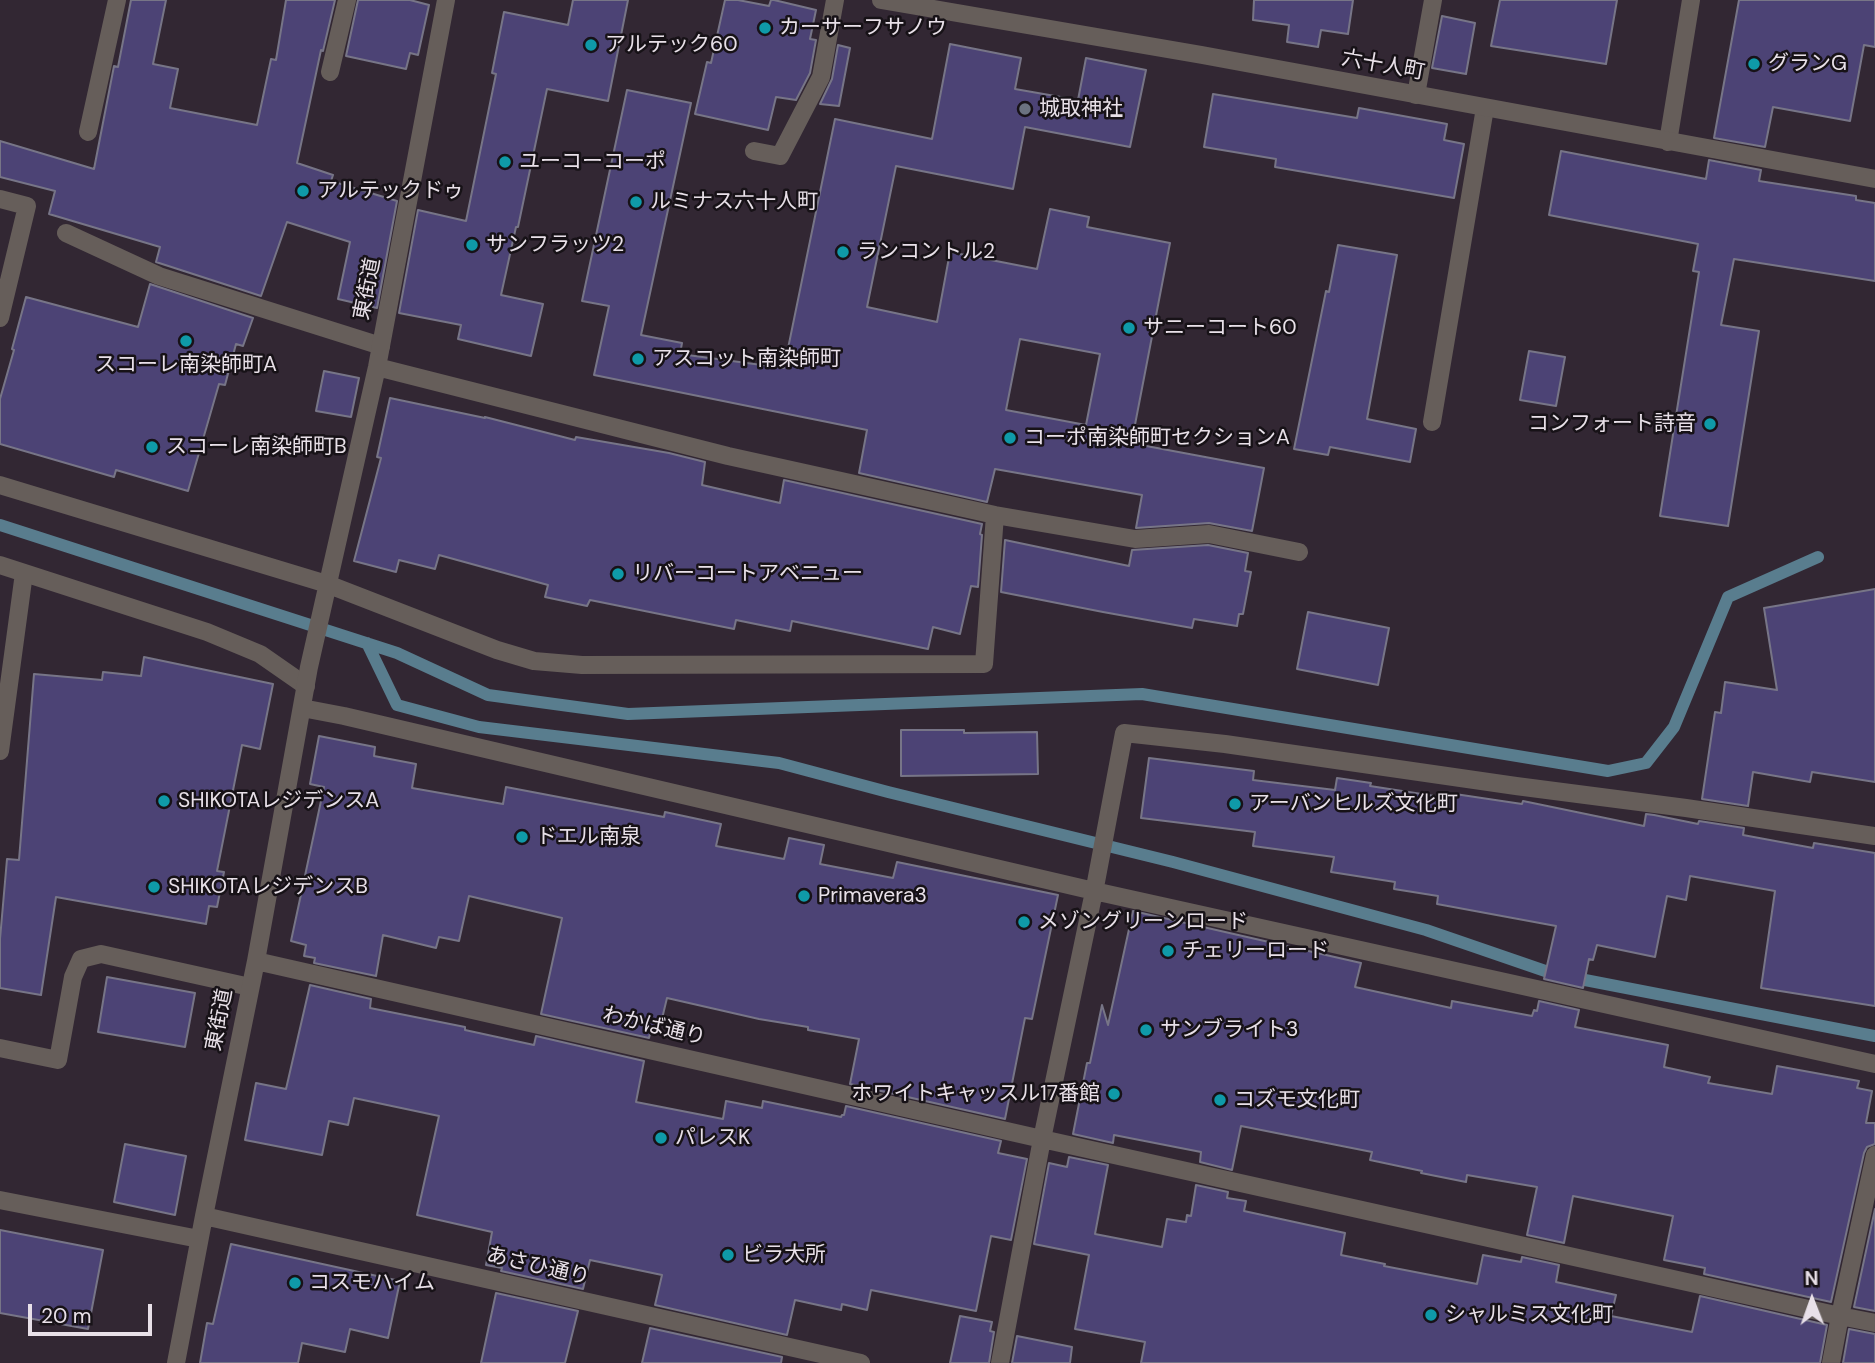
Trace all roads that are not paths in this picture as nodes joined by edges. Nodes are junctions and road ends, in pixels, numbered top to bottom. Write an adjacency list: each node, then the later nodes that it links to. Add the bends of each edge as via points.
1 (117, 0): 11 (street)
2 (347, 0): 8 (street)
3 (446, 0): 18 (street, 東街道)
4 (835, 0): 13 (street, via 821,78 780,156)
5 (881, 0): 9 (street, 六十人町)
6 (1433, 0): 9 (street)
7 (1691, 0): 12 (street)
8 (330, 72)
9 (1416, 95): 10 (street, 六十人町)
10 (1485, 107): 12 (street, 六十人町); 20 (street)
11 (88, 132)
12 (1668, 142): 14 (street, 六十人町)
13 (754, 151)
14 (1874, 175)
15 (0, 199): 17 (street, via 27,206)
16 (66, 233): 18 (street, via 159,275)
17 (0, 318)
18 (381, 346): 19 (street, 東街道)
19 (377, 367): 22 (street, via 728,456); 26 (street, 東街道)
20 (1432, 422)
21 (0, 485): 26 (street)
22 (995, 515): 23 (street, via 1135,539 1209,534); 26 (street, via 984,664 582,665 534,661)
23 (1299, 552)
24 (0, 565): 25 (street)
25 (24, 573): 27 (street, via 207,632 260,654); 29 (street)
26 (325, 591): 27 (street, 東街道)
27 (306, 686): 28 (street, 東街道)
28 (302, 708): 31 (street); 32 (street, 東街道)
29 (0, 751)
30 (1875, 836): 31 (street, via 1124,733)
31 (1094, 891): 35 (street); 36 (street)
32 (256, 961): 33 (street, 東街道); 36 (street, わかば通り)
33 (250, 986): 34 (street, via 101,954 81,959 73,977 58,1060); 39 (street, 東街道)
34 (0, 1048)
35 (1875, 1064)
36 (1042, 1139): 41 (street, わかば通り); 45 (street)
37 (1875, 1155): 41 (street)
38 (0, 1200): 40 (street)
39 (204, 1216): 40 (street, 東街道); 44 (street, あさひ通り)
40 (200, 1239): 43 (street, 東街道)
41 (1840, 1316): 42 (street, わかば通り); 46 (street)
42 (1875, 1323)
43 (176, 1363)
44 (861, 1363)
45 (1000, 1363)
46 (1831, 1363)

